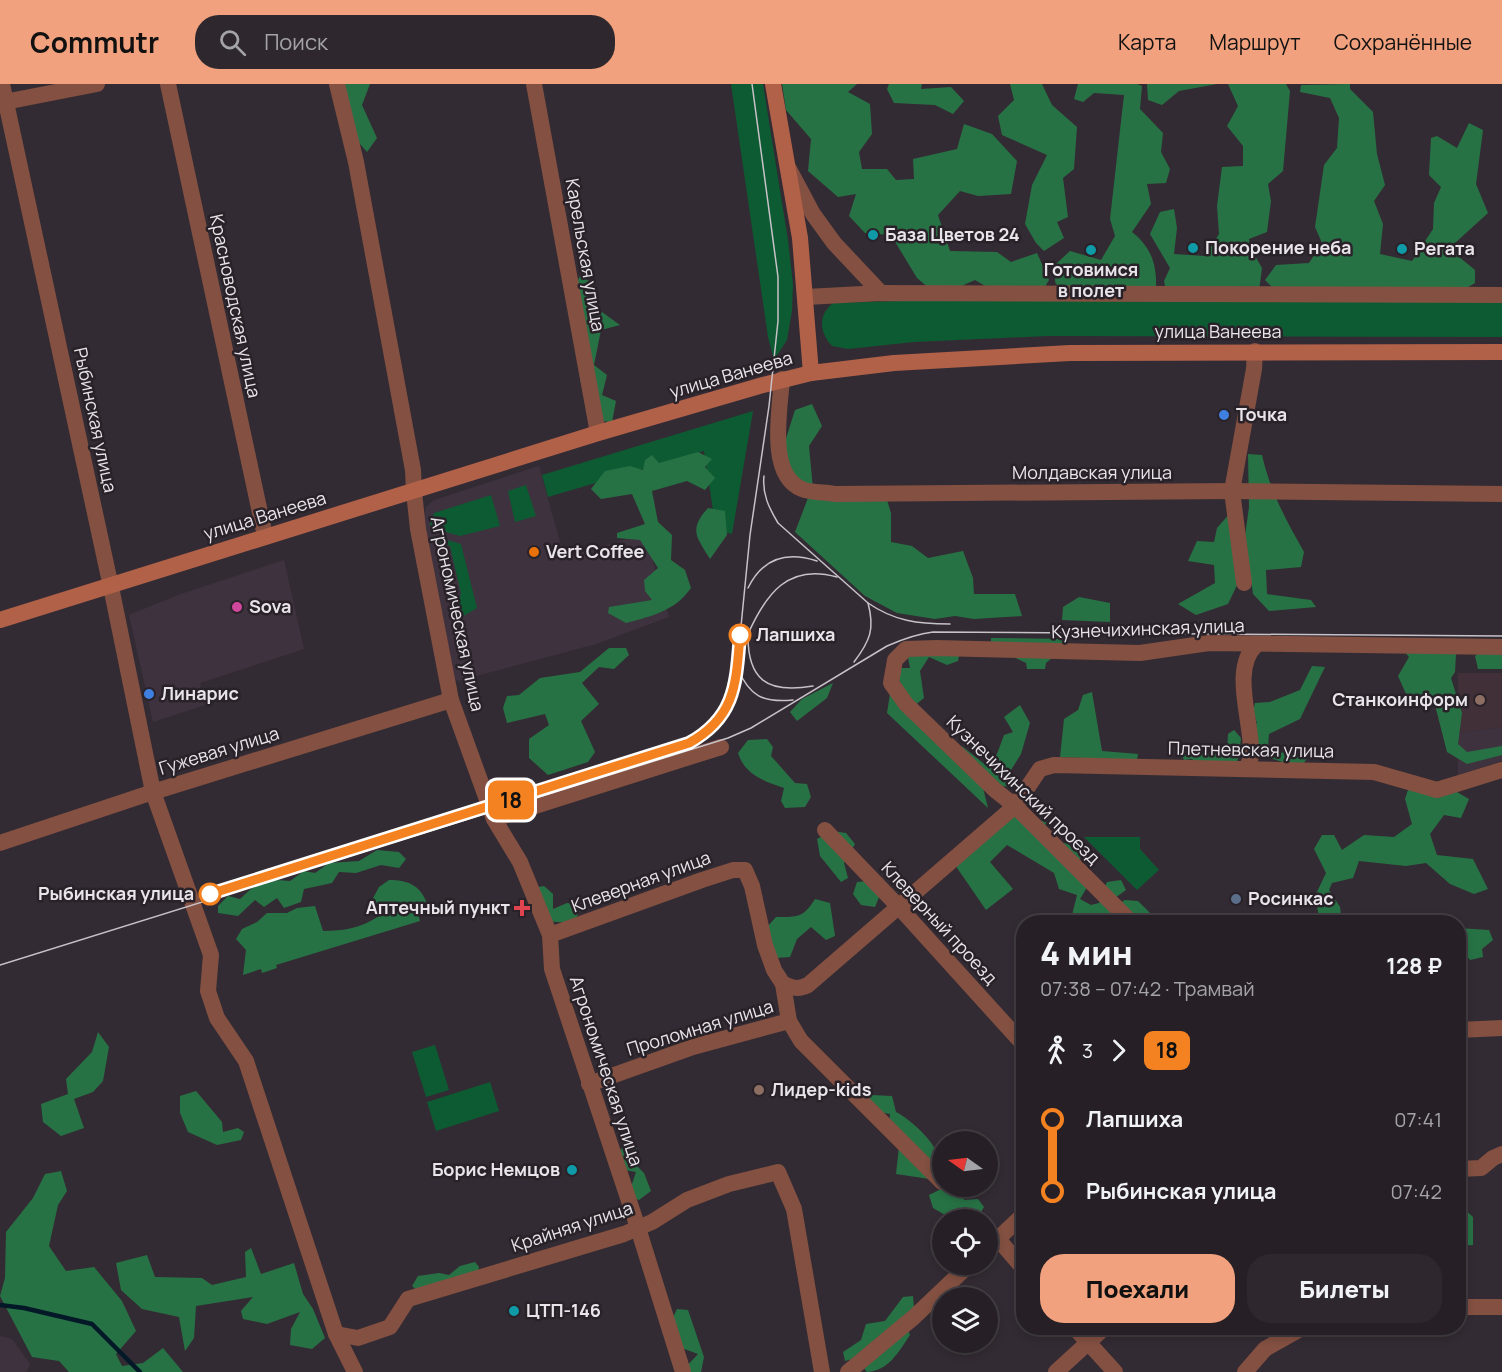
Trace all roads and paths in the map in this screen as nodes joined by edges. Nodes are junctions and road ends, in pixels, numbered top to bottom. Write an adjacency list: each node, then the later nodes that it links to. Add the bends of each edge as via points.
1 (2, 84): 7 (street, Рыбинская улица)
2 (97, 84): 7 (street)
3 (168, 84): 20 (street, Красноводская улица)
4 (337, 84): 18 (street, Агрономическая улица, via 356,162)
5 (534, 84): 16 (street, Карельская улица)
6 (773, 84): 8 (main road)
7 (3, 102): 22 (street, Рыбинская улица)
8 (788, 165): 9 (street, via 826,233); 11 (main road)
9 (881, 293): 10 (street); 11 (street)
10 (1502, 295)
11 (806, 297): 14 (main road)
12 (1255, 351): 13 (main road, улица Ванеева); 14 (main road, улица Ванеева, via 1052,354 894,363); 17 (street)
13 (1502, 352)
14 (811, 373): 15 (main road, улица Ванеева)
15 (782, 379): 16 (main road, улица Ванеева); 17 (street, Молдавская улица, via 777,444 786,477 802,489 835,494)
16 (598, 433): 18 (main road, улица Ванеева)
17 (1232, 491): 19 (street, Молдавская улица); 21 (street)
18 (414, 492): 20 (main road, улица Ванеева); 27 (street, Агрономическая улица)
19 (1502, 494)
20 (265, 536): 22 (main road, улица Ванеева)
21 (1244, 583)
22 (111, 587): 23 (main road, улица Ванеева); 31 (street, Рыбинская улица)
23 (0, 620)
24 (1256, 645): 25 (street, Кузнечихинская улица); 26 (street, Кузнечихинская улица, via 1209,644 1140,652 906,650 896,660); 29 (street, via 1245,661 1251,756)
25 (1502, 646)
26 (891, 683): 32 (street, Кузнечихинский проезд, via 906,704)
27 (451, 700): 31 (street, Гужевая улица); 33 (street, Агрономическая улица)
28 (721, 747): 33 (street)
29 (1247, 768): 30 (street, Плетневская улица, via 1374,772 1437,790); 32 (street, Плетневская улица, via 1054,765 1040,769)
30 (1502, 770)
31 (153, 792): 35 (street, Гужевая улица); 57 (street, Рыбинская улица, via 211,955 208,991 217,1018 246,1061)
32 (1015, 806): 37 (street, Плетневская улица); 38 (street, Кузнечихинский проезд)
33 (494, 819): 39 (street, Агрономическая улица, via 520,862)
34 (825, 830): 37 (street, Клеверный проезд)
35 (0, 843)
36 (745, 870): 39 (street, Клеверная улица, via 702,880); 40 (street, Проломная улица, via 765,945)
37 (898, 906): 40 (street, Плетневская улица, via 808,985 801,989); 44 (street, Клеверный проезд)
38 (1124, 915)
39 (550, 935): 45 (street, Агрономическая улица, via 552,969)
40 (783, 984): 41 (street, Проломная улица)
41 (789, 1021): 45 (street, Проломная улица, via 693,1047); 48 (street, Проломная улица, via 801,1041)
42 (1502, 1028): 43 (street)
43 (1466, 1030)
44 (1016, 1036)
45 (589, 1084): 50 (street, Агрономическая улица)
46 (1502, 1155): 47 (street, via 1481,1168)
47 (1466, 1169)
48 (932, 1172)
49 (1016, 1222): 51 (street)
50 (638, 1228): 57 (street, Крайняя улица, via 408,1299 390,1327 358,1338); 63 (street, Агрономическая улица); 64 (street, Крайняя улица, via 687,1200 778,1172 794,1209)
51 (998, 1238)
52 (998, 1249): 53 (street)
53 (1016, 1263)
54 (958, 1275): 65 (street)
55 (1466, 1307): 56 (street)
56 (1502, 1307)
57 (336, 1334): 62 (street, Рыбинская улица)
58 (1082, 1335): 61 (street)
59 (1096, 1335): 61 (street)
60 (1290, 1335): 68 (street, via 1265,1349)
61 (1088, 1342): 66 (street); 67 (street)
62 (355, 1372)
63 (683, 1372)
64 (822, 1372)
65 (848, 1372)
66 (1056, 1372)
67 (1115, 1372)
68 (1245, 1372)

